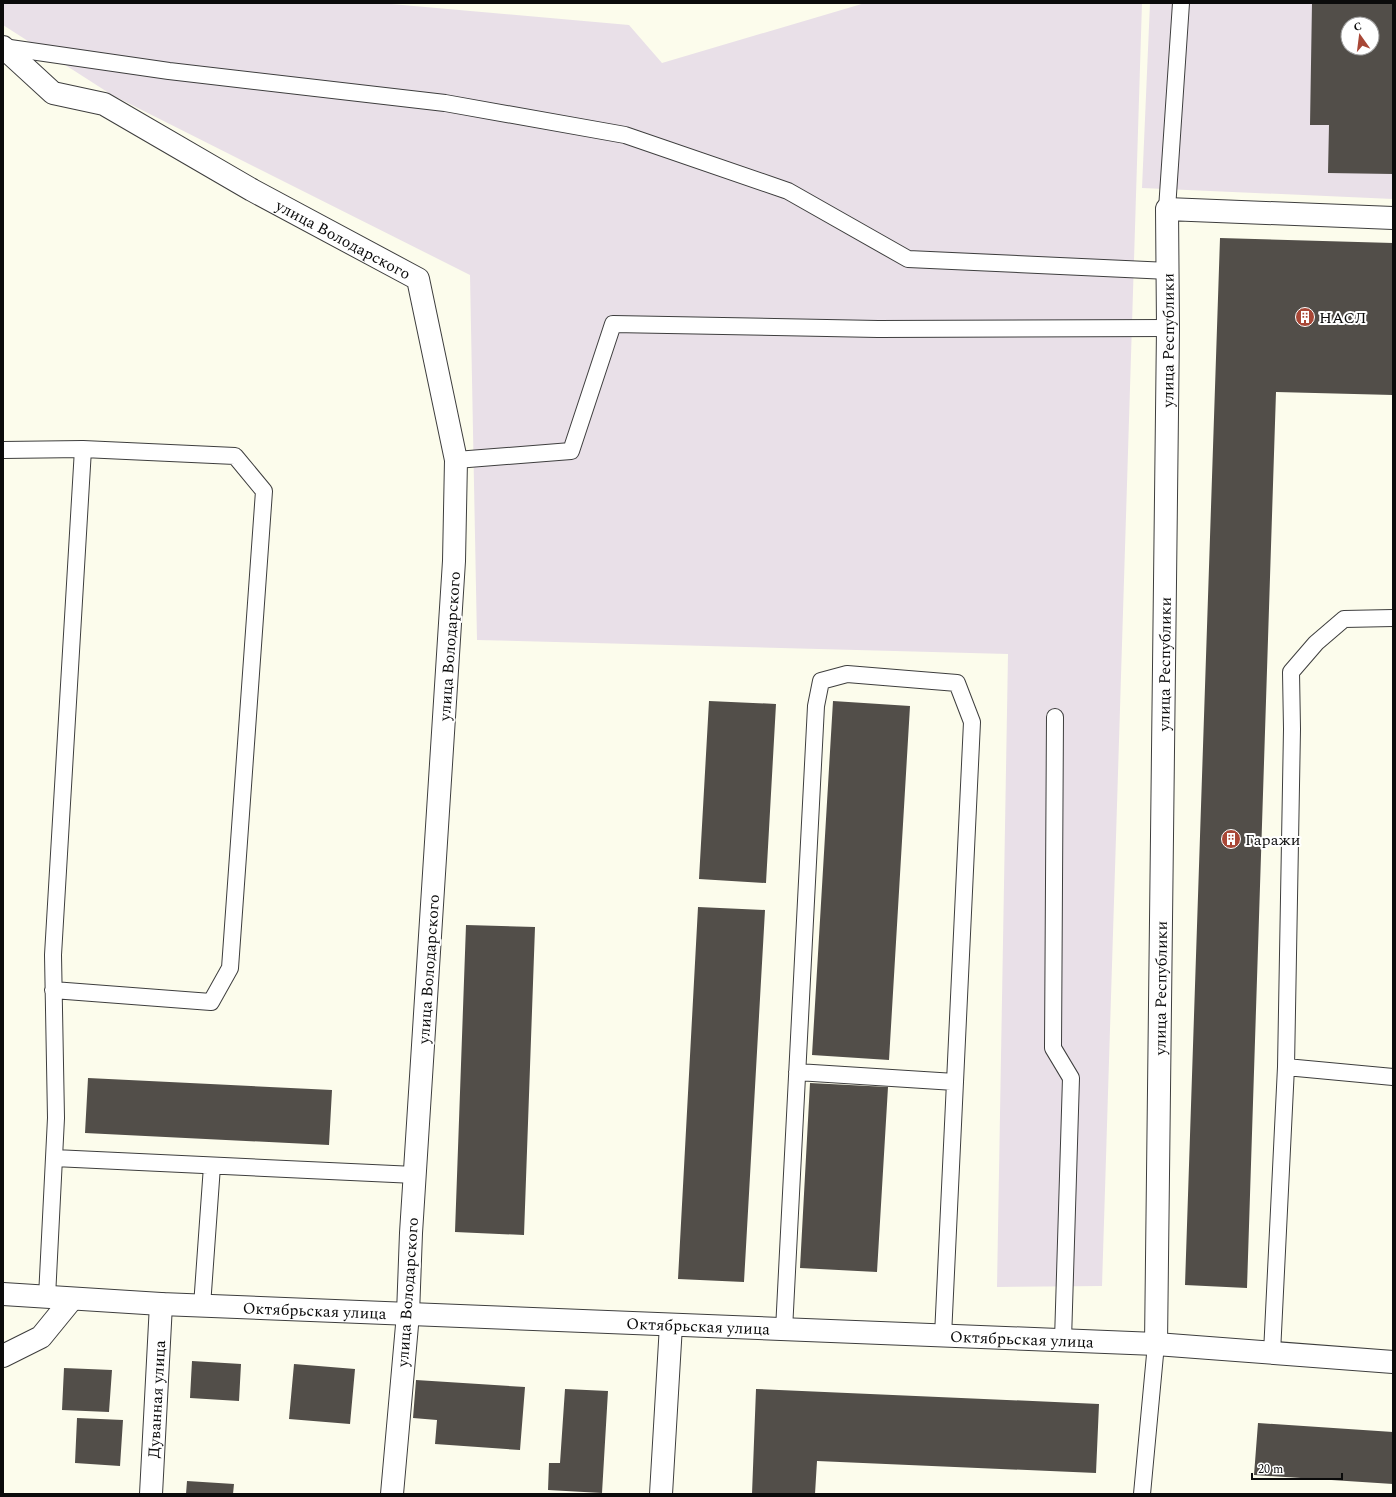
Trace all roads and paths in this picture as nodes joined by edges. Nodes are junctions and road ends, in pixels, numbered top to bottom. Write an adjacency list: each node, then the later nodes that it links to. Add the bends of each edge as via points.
1 (1182, 3): 3 (lane)
2 (3, 47): 5 (lane, via 169,71 445,103 625,135 788,191 908,259); 9 (street, улица Володарского, via 53,93 104,104 252,190 418,279)
3 (1167, 209): 4 (street); 5 (street, улица Республики)
4 (1393, 218)
5 (1169, 271): 6 (street, улица Республики)
6 (1168, 328): 9 (lane, via 878,329 613,324 571,451); 30 (street, улица Республики)
7 (83, 449): 8 (lane); 12 (lane); 12 (lane, via 236,456 264,491 230,968 211,1002)
8 (3, 450)
9 (456, 460): 19 (street, улица Володарского, via 454,561)
10 (1393, 618): 13 (lane, via 1344,619 1316,643 1291,672)
11 (1055, 717): 29 (lane, via 1053,1048 1071,1078)
12 (53, 990): 17 (lane, via 56,1118)
13 (1286, 1067): 15 (lane); 31 (lane)
14 (797, 1072): 16 (lane); 16 (lane, via 816,706 821,681 847,674 957,683 972,722); 27 (lane)
15 (1393, 1077)
16 (955, 1082): 28 (lane)
17 (54, 1158): 18 (lane); 21 (lane)
18 (212, 1166): 19 (lane); 24 (lane)
19 (415, 1175): 25 (street, улица Володарского)
20 (3, 1294): 21 (street, Октябрьская улица)
21 (47, 1297): 22 (street, Октябрьская улица)
22 (72, 1299): 23 (street, Октябрьская улица); 32 (street, via 41,1337)
23 (161, 1304): 24 (street, Октябрьская улица); 34 (street, Дуванная улица)
24 (202, 1306): 25 (street, Октябрьская улица)
25 (408, 1314): 26 (street, Октябрьская улица); 35 (street, улица Володарского)
26 (671, 1325): 27 (street, Октябрьская улица); 36 (street)
27 (784, 1330): 28 (street, Октябрьская улица)
28 (943, 1336): 29 (street, Октябрьская улица)
29 (1063, 1340): 30 (street, Октябрьская улица)
30 (1156, 1344): 31 (street, Октябрьская улица); 37 (lane)
31 (1272, 1353): 33 (street, Октябрьская улица)
32 (3, 1356)
33 (1393, 1362)
34 (150, 1494)
35 (392, 1494)
36 (661, 1494)
37 (1142, 1494)

